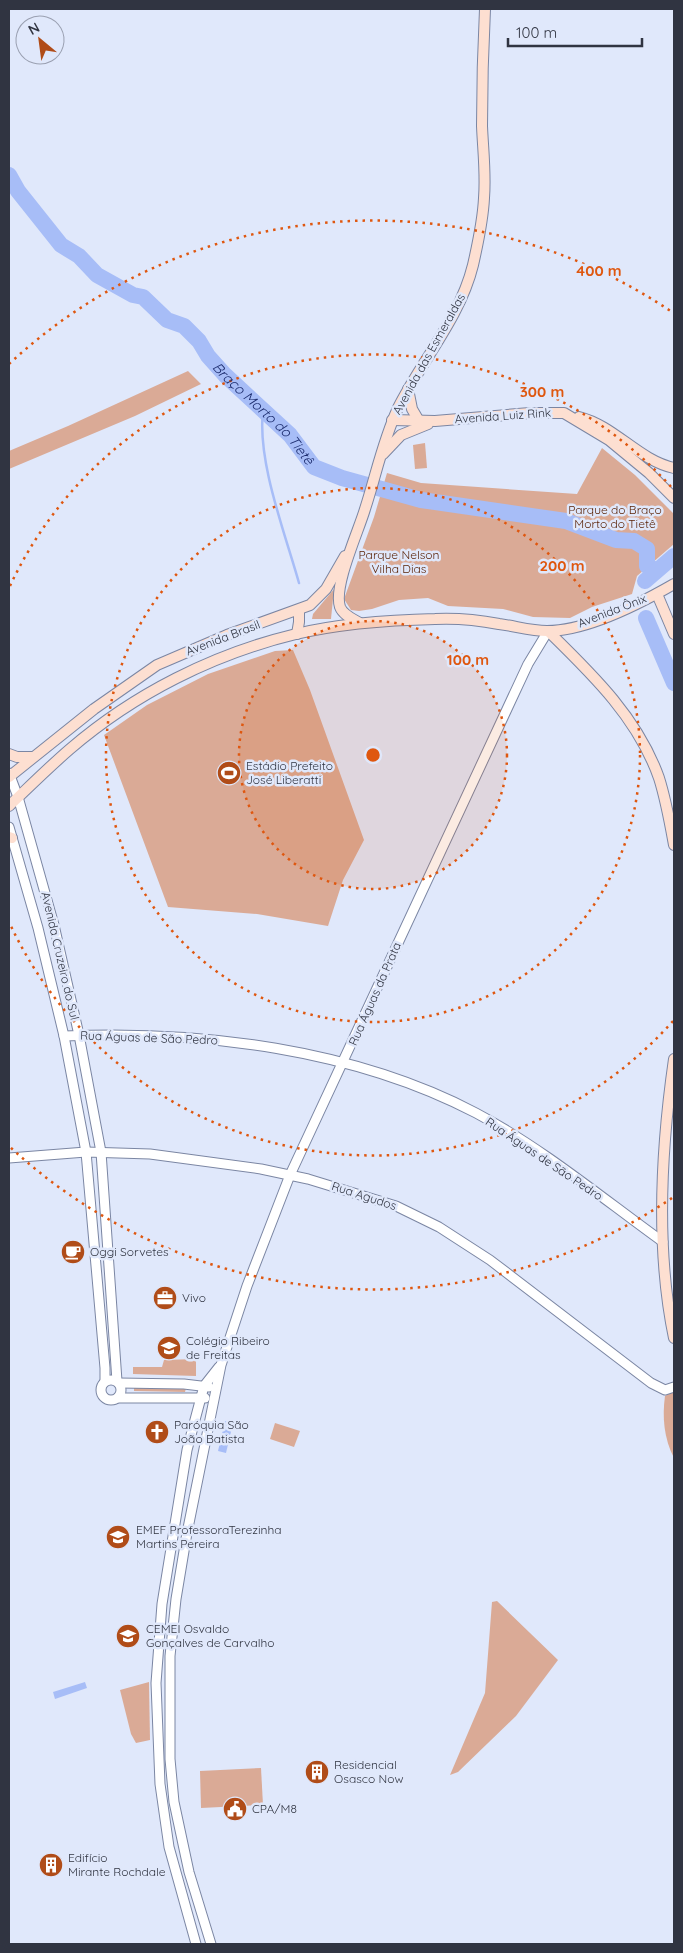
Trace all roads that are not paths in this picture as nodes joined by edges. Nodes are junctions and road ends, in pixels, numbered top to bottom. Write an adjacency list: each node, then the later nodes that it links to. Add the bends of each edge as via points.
1 (485, 9): 2 (main road, Avenida das Esmeraldas, via 484,196 479,234 466,287 453,315)
2 (408, 389): 4 (main road, Avenida das Esmeraldas); 5 (main road, via 412,409)
3 (564, 413): 6 (main road, Avenida Luiz Rink); 8 (main road, via 597,422 651,460); 9 (main road, Avenida Luiz Rink, via 610,440)
4 (392, 420): 5 (main road, Avenida Luiz Rink); 7 (main road, Avenida das Esmeraldas)
5 (420, 421): 6 (main road, Avenida Luiz Rink)
6 (435, 421): 7 (main road, via 401,435)
7 (381, 456): 10 (main road, Avenida das Esmeraldas)
8 (674, 468)
9 (674, 498)
10 (352, 544): 13 (main road, Avenida Brasil, via 318,599); 14 (main road, via 340,602 346,615)
11 (674, 584): 12 (main road, Avenida Ônix)
12 (657, 594): 15 (main road, Avenida Ônix, via 603,617); 17 (main road)
13 (299, 610): 16 (main road); 19 (main road, Avenida Brasil, via 227,635 157,665)
14 (360, 623): 15 (main road, Avenida Brasil, via 449,618); 16 (main road, Avenida Brasil)
15 (548, 630): 25 (main road, via 614,699 641,740 661,786); 29 (street, Rua Águas da Prata, via 528,664)
16 (297, 634): 21 (main road, Avenida Brasil, via 210,663 164,684 70,749)
17 (674, 634)
18 (9, 754): 19 (main road)
19 (33, 757): 20 (main road, Avenida Brasil)
20 (9, 775): 21 (street, Avenida Cruzeiro do Sul)
21 (18, 797): 22 (main road, Avenida Brasil); 26 (street, Avenida Cruzeiro do Sul, via 54,926)
22 (9, 806)
23 (9, 827): 24 (street, Avenida Cruzeiro do Sul)
24 (10, 838): 27 (street, Avenida Cruzeiro do Sul, via 38,928)
25 (674, 845)
26 (78, 1035): 27 (street, Rua Águas de São Pedro); 29 (street, Rua Águas de São Pedro, via 220,1041 283,1049); 31 (street, Avenida Cruzeiro do Sul)
27 (64, 1036): 30 (street, Avenida Cruzeiro do Sul)
28 (674, 1059): 34 (main road, via 664,1159)
29 (344, 1063): 33 (street, Rua Águas da Prata); 34 (street, Rua Águas de São Pedro, via 386,1075 444,1098 498,1126)
30 (86, 1152): 31 (street, Rua Agudos); 32 (street, Rua Agudos); 37 (street, Avenida Cruzeiro do Sul)
31 (101, 1152): 33 (street, Rua Agudos, via 150,1154); 38 (street, Avenida Cruzeiro do Sul)
32 (9, 1158)
33 (290, 1175): 36 (street, Rua Águas da Prata); 40 (street, Rua Agudos, via 396,1206 439,1227 490,1260 651,1383)
34 (663, 1242): 35 (main road, via 663,1268)
35 (674, 1338)
36 (220, 1364): 39 (street, Rua Águas da Prata); 41 (street, Rua Águas da Prata)
37 (105, 1381): 38 (street); 42 (street, via 101,1388 104,1397)
38 (118, 1382): 39 (street); 42 (street, via 122,1392)
39 (204, 1386): 41 (street); 43 (street, Rua Águas da Prata)
40 (670, 1388)
41 (215, 1394): 43 (street); 45 (street, Rua Águas da Prata, via 187,1533 170,1656 170,1760 176,1816)
42 (118, 1398): 43 (street)
43 (200, 1398): 44 (street, Rua Águas da Prata, via 185,1459 162,1604 157,1746 168,1847)
44 (196, 1944)
45 (211, 1944)

